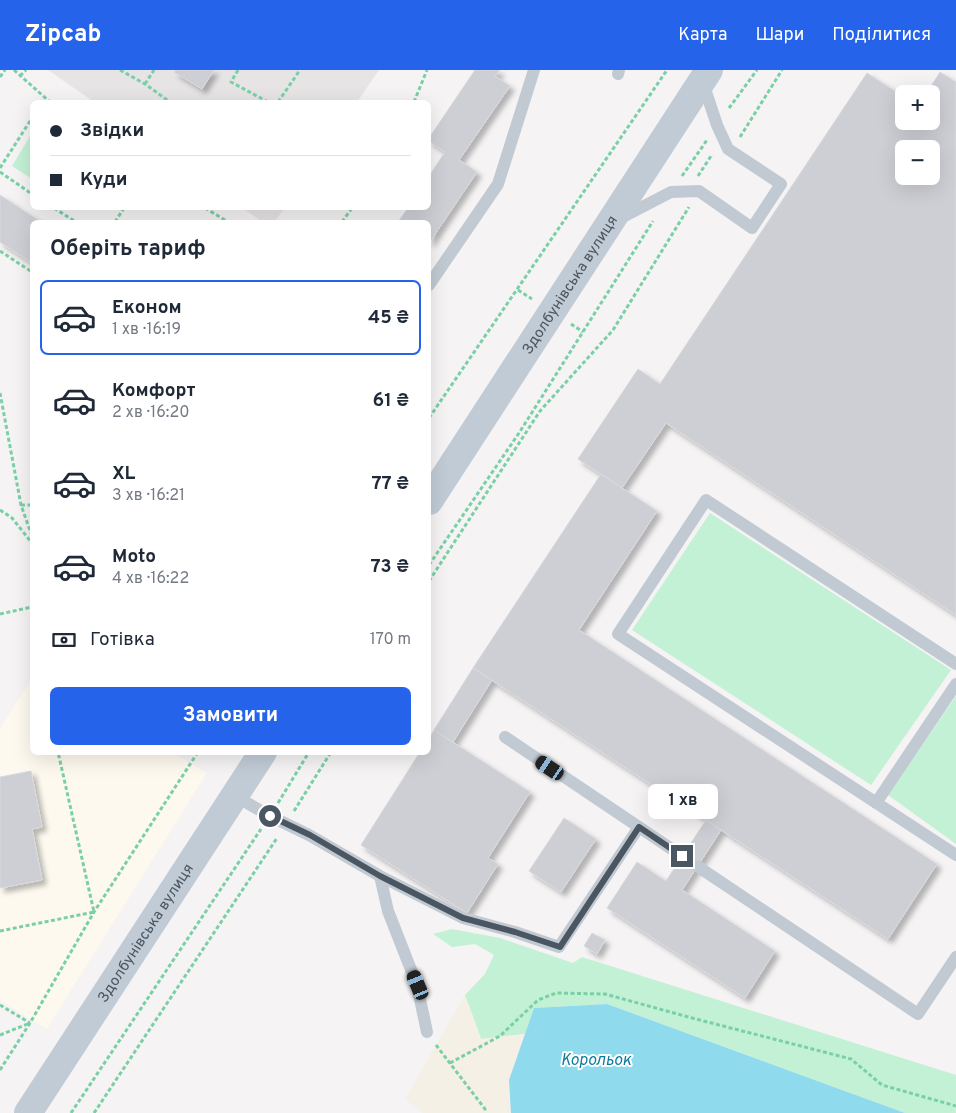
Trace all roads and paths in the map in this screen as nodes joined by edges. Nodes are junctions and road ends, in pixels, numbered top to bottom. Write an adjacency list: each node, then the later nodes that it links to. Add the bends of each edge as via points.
1 (5, 70): 15 (path)
2 (14, 70): 14 (path)
3 (26, 70): 14 (path)
4 (120, 70): 16 (path)
5 (154, 70): 16 (path)
6 (238, 70): 19 (path, via 231,82)
7 (300, 70): 20 (path)
8 (427, 70): 21 (path)
9 (534, 70): 37 (lane, via 498,184)
10 (667, 70): 39 (path)
11 (757, 70): 23 (path)
12 (782, 70): 24 (path, via 734,146)
13 (706, 75): 23 (lane); 34 (street, Здолбунівська вулиця)
14 (20, 76): 17 (path)
15 (0, 77)
16 (145, 84): 18 (path)
17 (43, 100)
18 (167, 100)
19 (264, 100)
20 (279, 100)
21 (415, 100)
22 (30, 121): 25 (path)
23 (717, 125): 24 (lane); 28 (path)
24 (728, 149): 27 (path, via 711,156 697,178); 27 (lane, via 781,184 752,228)
25 (0, 168)
26 (0, 172): 29 (path)
27 (699, 191): 28 (lane); 47 (path, via 613,330 540,411)
28 (671, 192): 34 (lane); 46 (path, via 519,434)
29 (30, 193)
30 (57, 210): 32 (path)
31 (209, 210): 33 (path)
32 (73, 220)
33 (225, 220)
34 (609, 224): 40 (street, Здолбунівська вулиця)
35 (0, 251): 36 (path)
36 (30, 271)
37 (431, 282)
38 (0, 393): 42 (path)
39 (431, 415)
40 (431, 498)
41 (30, 504): 42 (path)
42 (21, 505): 44 (path)
43 (0, 510): 45 (path, via 12,518)
44 (30, 530)
45 (30, 540)
46 (431, 563)
47 (431, 579)
48 (30, 607): 49 (path)
49 (0, 614)
50 (956, 664): 59 (lane, via 706,500 618,634)
51 (956, 684): 59 (lane)
52 (505, 738): 62 (lane)
53 (59, 755): 67 (path)
54 (196, 755): 67 (path)
55 (261, 755): 58 (street, Здолбунівська вулиця)
56 (307, 755): 60 (path)
57 (329, 755): 61 (path)
58 (235, 796): 60 (lane); 77 (street, Здолбунівська вулиця)
59 (876, 803): 63 (lane)
60 (270, 816): 61 (lane); 78 (path)
61 (286, 824): 66 (lane); 79 (path)
62 (639, 827): 64 (lane); 66 (lane, via 560,947 463,918)
63 (956, 855)
64 (682, 856)
65 (697, 866): 69 (lane, via 918,1014)
66 (380, 876): 72 (lane, via 388,910 418,985)
67 (94, 912): 68 (path); 71 (path)
68 (0, 931)
69 (956, 957)
70 (0, 1005): 71 (path)
71 (30, 1023): 73 (path); 75 (path)
72 (426, 1032): 74 (path)
73 (0, 1035)
74 (450, 1062): 76 (path, via 500,1036 538,1000 556,993 605,994 851,1059 882,1085); 80 (path)
75 (0, 1070)
76 (956, 1106)
77 (28, 1113)
78 (71, 1113)
79 (94, 1113)
80 (485, 1113)

